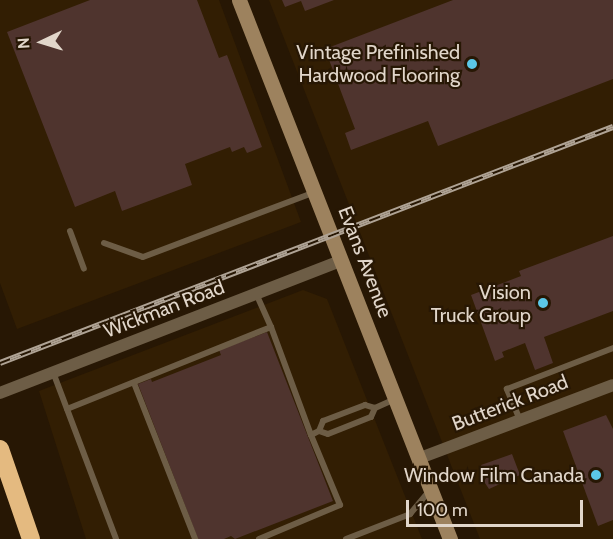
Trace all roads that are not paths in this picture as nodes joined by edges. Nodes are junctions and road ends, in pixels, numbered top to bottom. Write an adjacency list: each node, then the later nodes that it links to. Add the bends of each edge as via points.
1 (239, 0): 2 (main road, Evans Avenue)
2 (316, 192): 4 (lane, via 143,257); 5 (main road, Evans Avenue)
3 (70, 231): 6 (lane)
4 (104, 243)
5 (341, 261): 7 (street, Wickman Road); 14 (main road, Evans Avenue)
6 (84, 269)
7 (256, 294): 8 (lane); 10 (street, Wickman Road)
8 (271, 327): 11 (lane); 19 (lane)
9 (613, 348): 17 (lane, via 507,388)
10 (53, 372): 13 (street, Wickman Road); 16 (lane)
11 (134, 383): 16 (lane); 25 (lane)
12 (613, 385): 17 (street, Butterick Road)
13 (0, 393)
14 (396, 399): 15 (lane); 21 (main road, Evans Avenue)
15 (375, 408): 18 (lane, via 365,405 323,421); 18 (lane, via 371,417 328,435)
16 (67, 409): 24 (lane)
17 (520, 420): 21 (street, Butterick Road)
18 (319, 431): 19 (lane)
19 (311, 435): 26 (lane, via 340,505)
20 (0, 448): 23 (highway)
21 (420, 458): 22 (main road, Evans Avenue)
22 (431, 489): 27 (lane, via 410,514); 28 (main road, Evans Avenue)
23 (31, 539)
24 (116, 539)
25 (195, 539)
26 (259, 539)
27 (346, 539)
28 (450, 539)

